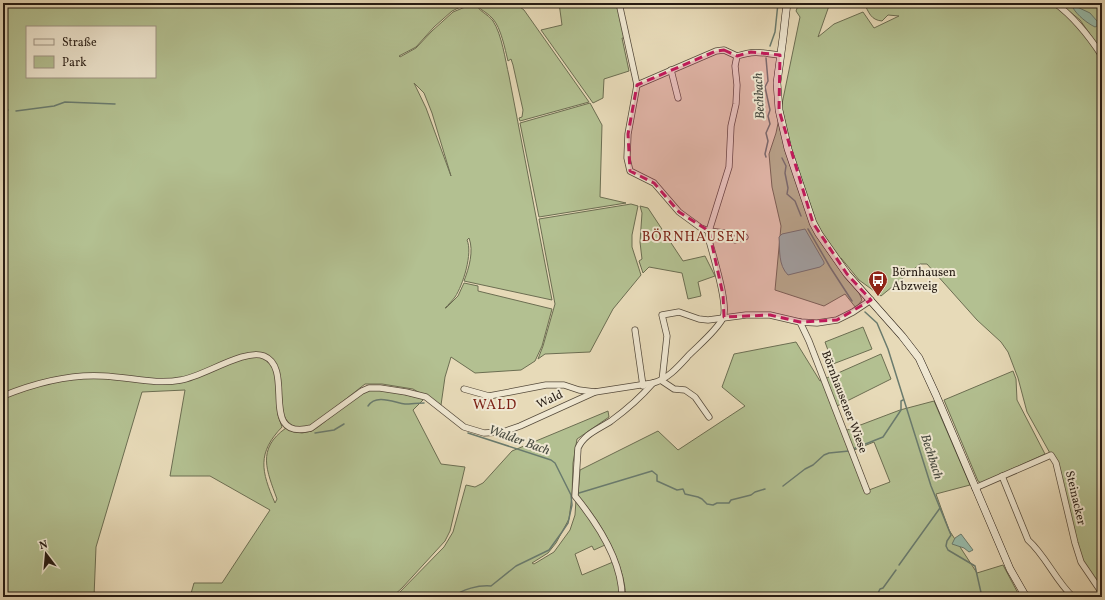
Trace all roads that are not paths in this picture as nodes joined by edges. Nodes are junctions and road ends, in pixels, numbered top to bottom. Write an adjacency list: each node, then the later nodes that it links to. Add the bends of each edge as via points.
1 (618, 3): 8 (street)
2 (787, 3): 6 (main road)
3 (1055, 3): 5 (street, via 1074,20)
4 (737, 56): 6 (street, via 764,52); 7 (street, via 724,50 716,51); 10 (street, via 736,104 731,126 728,167)
5 (1102, 56)
6 (780, 57): 12 (main road, via 777,95 779,110 788,149 813,223 847,274)
7 (671, 70): 8 (street); 9 (street)
8 (637, 85): 10 (street, via 628,134 627,158 630,171 654,183 679,212)
9 (678, 98)
10 (709, 231): 11 (street, via 725,233 735,240); 13 (street, via 709,240 724,296)
11 (745, 236)
12 (871, 300): 14 (street, via 837,320); 24 (main road, via 919,358)
13 (724, 317): 14 (street, via 746,314 770,315); 16 (street); 16 (street, via 699,319 679,312 662,315 667,336)
14 (800, 322): 25 (street, Börnhausener Wiese)
15 (635, 330): 18 (street)
16 (662, 381): 17 (street); 22 (street, via 695,397)
17 (653, 383): 18 (street); 27 (street, via 611,421 589,434 578,448 575,496 605,541 618,570)
18 (643, 386): 20 (street)
19 (464, 389): 20 (street, Wald, via 489,396 546,385 564,385)
20 (595, 392): 21 (street, Wald, via 520,426 503,432 484,433 464,427 426,397 369,388 311,428 302,430 294,429 282,418 278,372 271,360 256,354 238,358 186,380 168,383 104,376 77,376 57,378)
21 (3, 396)
22 (709, 417)
23 (1002, 476): 24 (street, Steinacker); 26 (street, Steinacker, via 1051,455 1056,463 1081,562); 29 (street, via 1028,540)
24 (975, 488): 28 (main road, via 1010,569)
25 (867, 491)
26 (1102, 593)
27 (622, 597)
28 (1026, 597)
29 (1073, 597)

